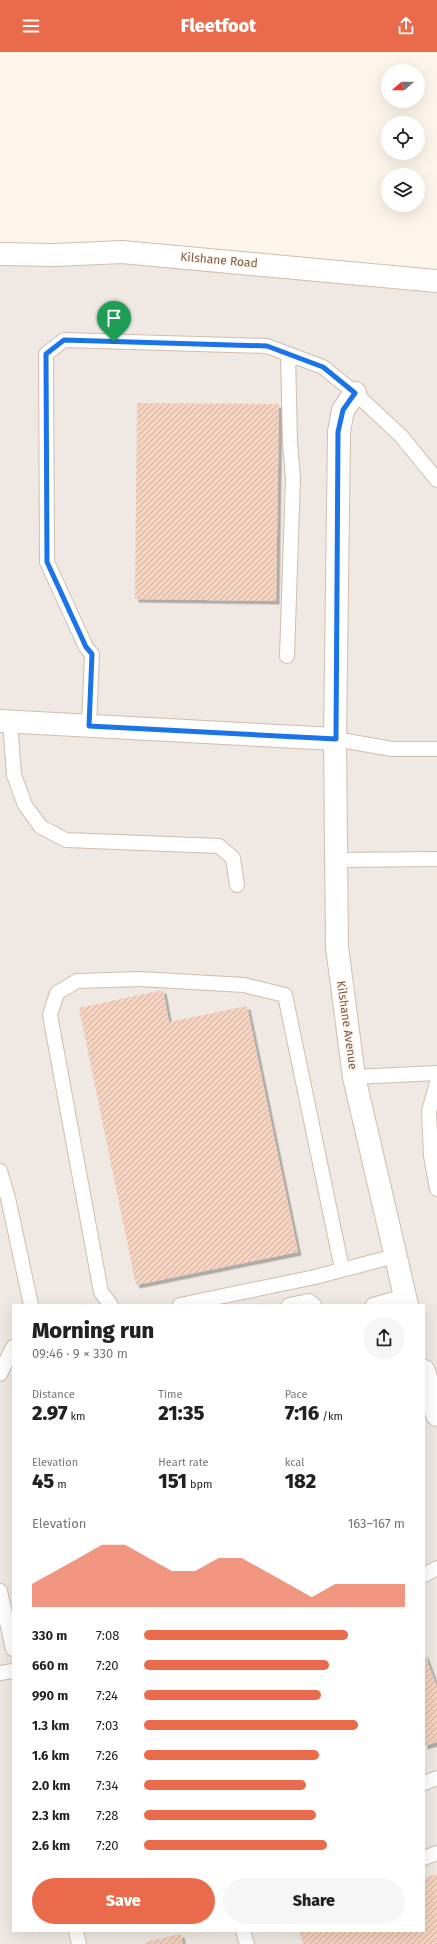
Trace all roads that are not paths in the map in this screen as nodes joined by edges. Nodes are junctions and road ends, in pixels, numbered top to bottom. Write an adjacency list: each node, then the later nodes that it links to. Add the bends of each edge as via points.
1 (0, 254): 2 (street, Kilshane Road, via 122,252)
2 (437, 281)
3 (288, 354): 4 (lane, via 323,367); 6 (lane, via 293,478); 8 (lane, via 267,346 64,340 46,354 47,562 86,647 92,654)
4 (355, 393): 5 (lane, via 401,436); 9 (street, Kilshane Avenue, via 343,410 338,432)
5 (437, 480)
6 (287, 656)
7 (5, 721): 8 (street); 13 (lane, via 14,774 25,805 41,828 66,840 219,846 233,858)
8 (89, 726): 9 (street)
9 (336, 739): 10 (lane, via 392,749); 12 (street, Kilshane Avenue)
10 (437, 749)
11 (437, 859): 12 (lane)
12 (336, 860): 15 (street, Kilshane Avenue, via 337,947)
13 (237, 885)
14 (437, 1073): 15 (lane)
15 (354, 1077): 19 (street, Kilshane Avenue)
16 (437, 1084): 18 (lane, via 429,1111 431,1156)
17 (0, 1171): 22 (lane)
18 (437, 1189)
19 (395, 1256): 20 (lane); 21 (street, Kilshane Avenue)
20 (342, 1269): 23 (lane, via 285,995 237,985 140,979 77,981 57,994 50,1014 101,1292); 24 (lane)
21 (406, 1301): 27 (lane)
22 (31, 1304)
23 (110, 1304)
24 (185, 1304)
25 (293, 1304): 26 (lane, via 309,1301)
26 (313, 1304)
27 (381, 1304)
28 (12, 1349): 29 (lane)
29 (0, 1374)
30 (425, 1374): 31 (street)
31 (437, 1415)
32 (437, 1568): 33 (lane)
33 (425, 1574)
34 (0, 1591): 35 (lane)
35 (12, 1645)
36 (12, 1671): 37 (lane)
37 (0, 1674)
38 (437, 1778): 39 (lane)
39 (425, 1783)
40 (437, 1853): 41 (lane)
41 (425, 1858)
42 (76, 1932): 44 (lane)
43 (243, 1932): 45 (lane)
44 (79, 1944)
45 (247, 1944)

